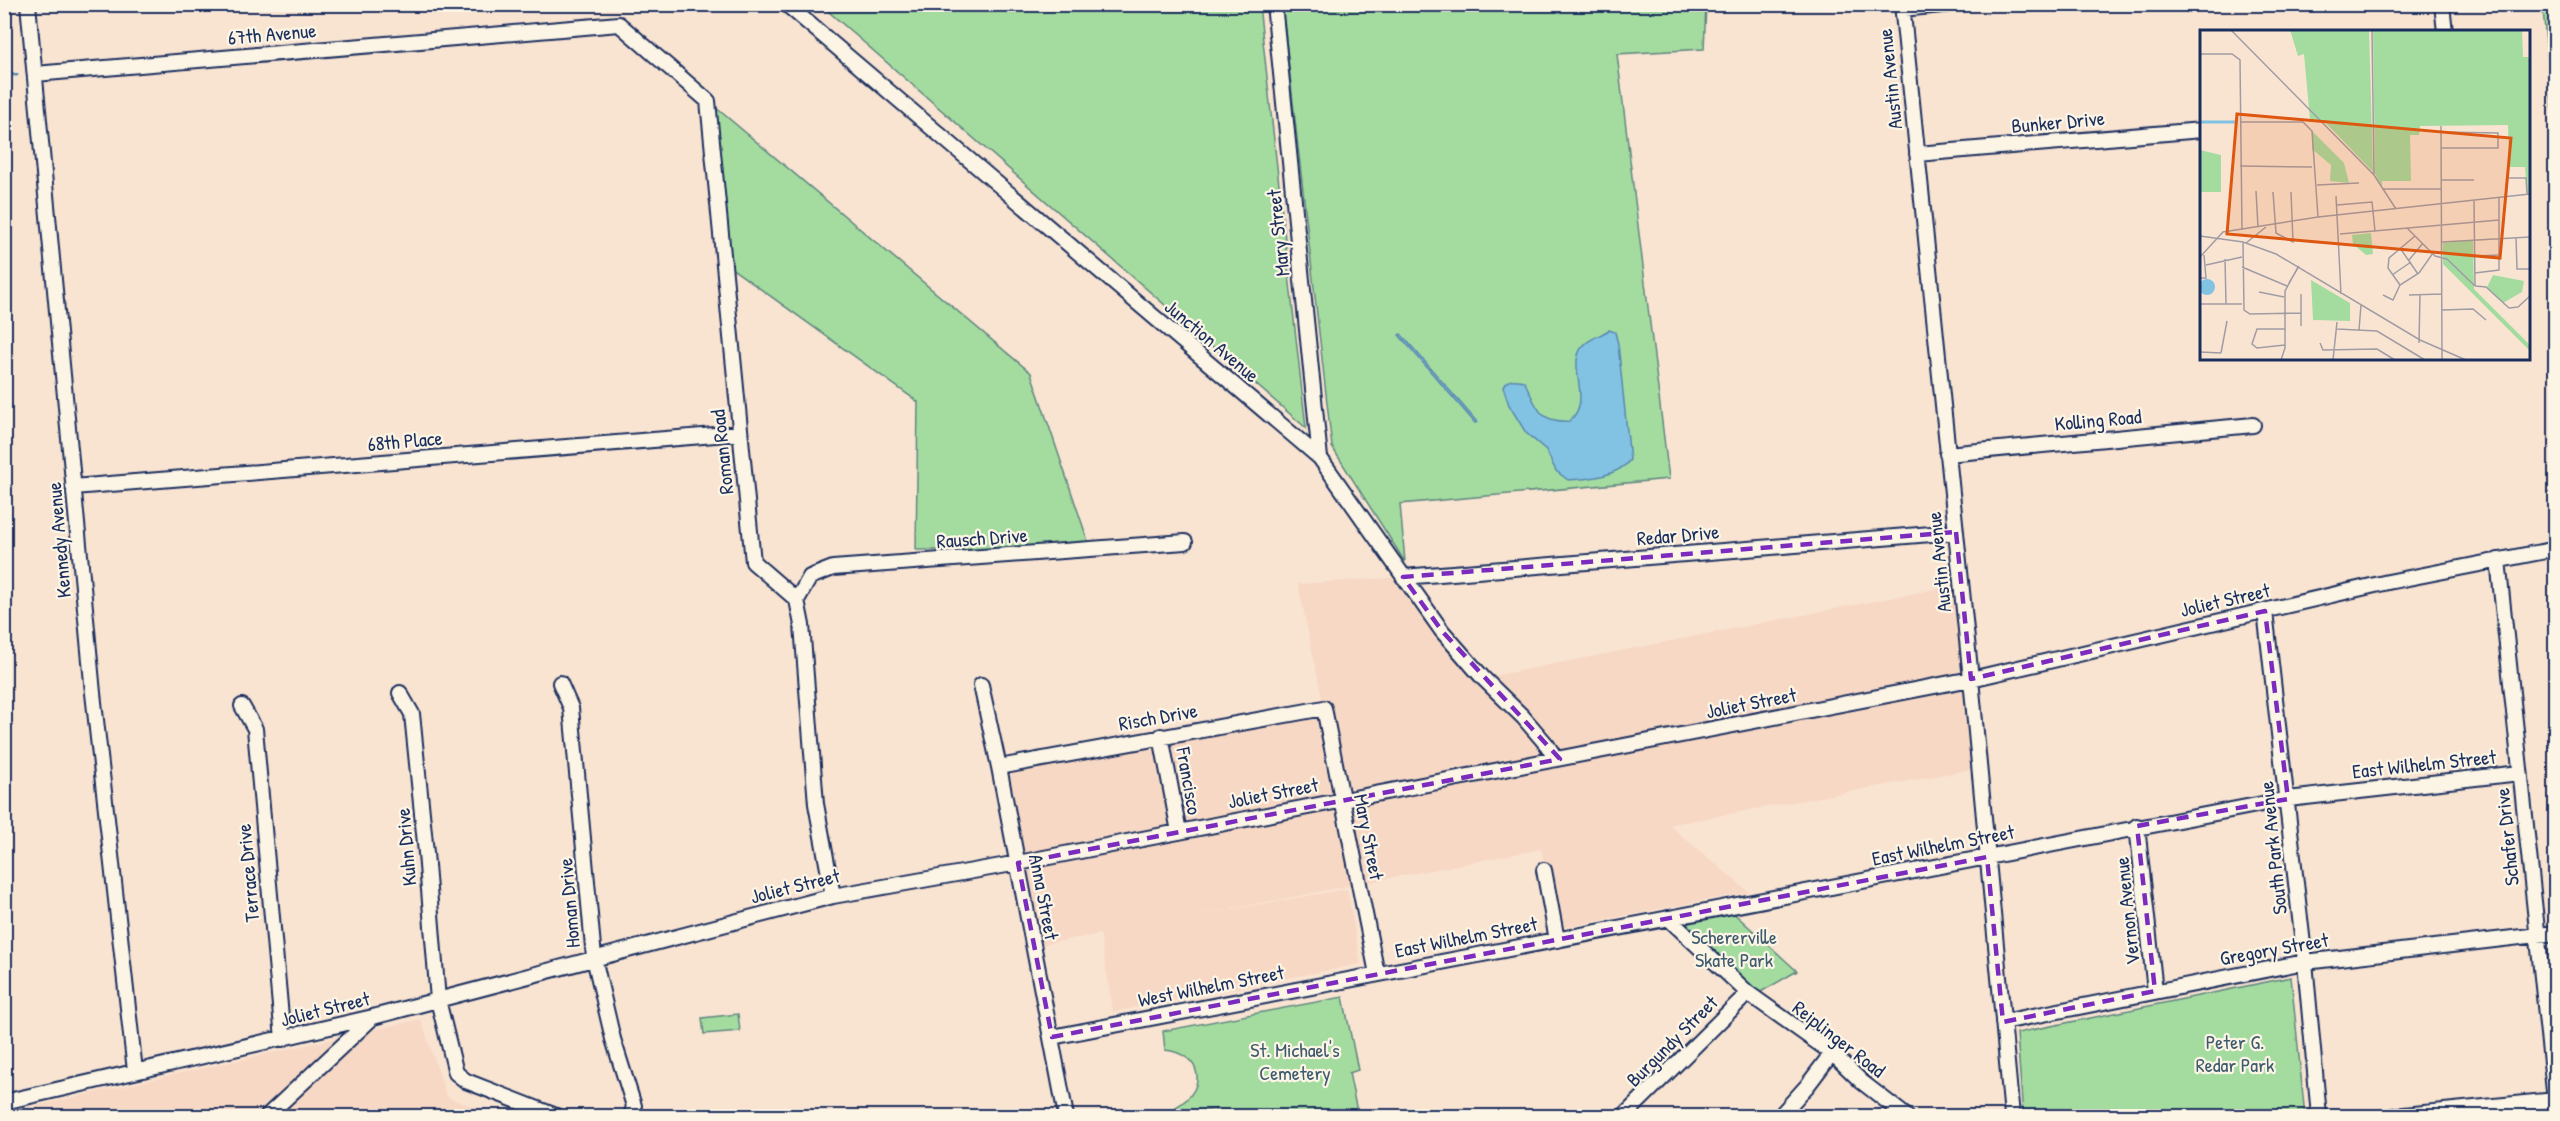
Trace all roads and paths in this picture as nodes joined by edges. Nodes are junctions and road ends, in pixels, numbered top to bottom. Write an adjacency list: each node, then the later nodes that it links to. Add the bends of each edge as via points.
1 (28, 4): 9 (street, Kennedy Avenue)
2 (786, 4): 15 (street, Junction Avenue)
3 (1274, 4): 15 (street, Mary Street)
4 (1952, 4): 6 (street)
5 (2442, 4): 8 (street)
6 (1902, 7): 11 (street, Austin Avenue)
7 (619, 24): 9 (street, 67th Avenue); 13 (street, Roman Road, via 708,101)
8 (2445, 30)
9 (35, 74): 16 (street, Kennedy Avenue)
10 (2200, 129): 11 (street, Bunker Drive)
11 (1917, 154): 14 (street, Austin Avenue)
12 (2253, 425): 14 (street, Kolling Road)
13 (740, 433): 16 (street, 68th Place); 22 (street, Roman Road, via 753,562)
14 (1947, 454): 17 (street, Austin Avenue)
15 (1320, 458): 21 (street, Junction Avenue)
16 (73, 487): 57 (street, Kennedy Avenue)
17 (1956, 532): 21 (street, Redar Drive); 24 (street, Austin Avenue)
18 (1185, 542): 22 (street, Rausch Drive, via 833,568 810,577)
19 (2556, 549): 20 (street, Joliet Street)
20 (2498, 560): 23 (street, Joliet Street); 33 (street, Schafer Drive)
21 (1403, 577): 31 (street, Junction Avenue, via 1442,631 1523,717)
22 (797, 600): 41 (street, via 816,804)
23 (2265, 611): 24 (street, Joliet Street); 34 (street, South Park Avenue)
24 (1971, 679): 31 (street, Joliet Street); 38 (street, Austin Avenue)
25 (560, 683): 46 (street, Homan Drive, via 571,708)
26 (981, 685): 32 (street, Anna Street)
27 (400, 693): 51 (street, Kuhn Drive, via 412,714)
28 (242, 706): 55 (street, Terrace Drive, via 255,729)
29 (1324, 708): 30 (street, Risch Drive); 35 (street, Mary Street)
30 (1161, 736): 32 (street, Risch Drive); 37 (street, Francisco)
31 (1556, 759): 35 (street, Joliet Street)
32 (999, 767): 39 (street, Anna Street)
33 (2520, 773): 34 (street, East Wilhelm Street); 44 (street, Schafer Drive)
34 (2288, 799): 36 (street, East Wilhelm Street); 47 (street, South Park Avenue)
35 (1342, 800): 37 (street, Joliet Street); 48 (street, Mary Street)
36 (2137, 826): 38 (street, East Wilhelm Street); 49 (street, Vernon Avenue)
37 (1179, 832): 39 (street, Joliet Street)
38 (1987, 857): 42 (street, East Wilhelm Street); 53 (street, Austin Avenue)
39 (1018, 863): 41 (street, Joliet Street); 54 (street, Anna Street)
40 (1544, 870): 45 (street)
41 (833, 896): 46 (street, Joliet Street)
42 (1668, 918): 45 (street, East Wilhelm Street); 50 (street, Reiplinger Road)
43 (2556, 933): 44 (street, Gregory Street)
44 (2537, 935): 47 (street, Gregory Street); 58 (street, Schafer Drive)
45 (1557, 940): 48 (street, East Wilhelm Street)
46 (594, 958): 51 (street, Joliet Street); 63 (street, Homan Drive, via 634,1106)
47 (2305, 962): 49 (street, Gregory Street); 69 (street, South Park Avenue)
48 (1377, 974): 54 (street, West Wilhelm Street)
49 (2155, 991): 53 (street, Gregory Street)
50 (1748, 993): 56 (street, Reiplinger Road); 65 (street, Burgundy Street)
51 (438, 1000): 52 (street, Joliet Street); 62 (street, via 456,1073 466,1081)
52 (373, 1017): 55 (street, Joliet Street); 61 (street)
53 (2003, 1022): 68 (street, Austin Avenue)
54 (1052, 1036): 64 (street, Anna Street)
55 (283, 1039): 57 (street, Joliet Street)
56 (1832, 1053): 66 (street); 67 (street, Reiplinger Road)
57 (135, 1071): 59 (street, Joliet Street)
58 (2555, 1100): 60 (street, Schafer Drive); 70 (street)
59 (4, 1102)
60 (2556, 1110)
61 (267, 1116)
62 (556, 1116)
63 (631, 1116)
64 (1066, 1116)
65 (1624, 1116)
66 (1780, 1116)
67 (1906, 1116)
68 (2012, 1116)
69 (2319, 1116)
70 (2394, 1116)

